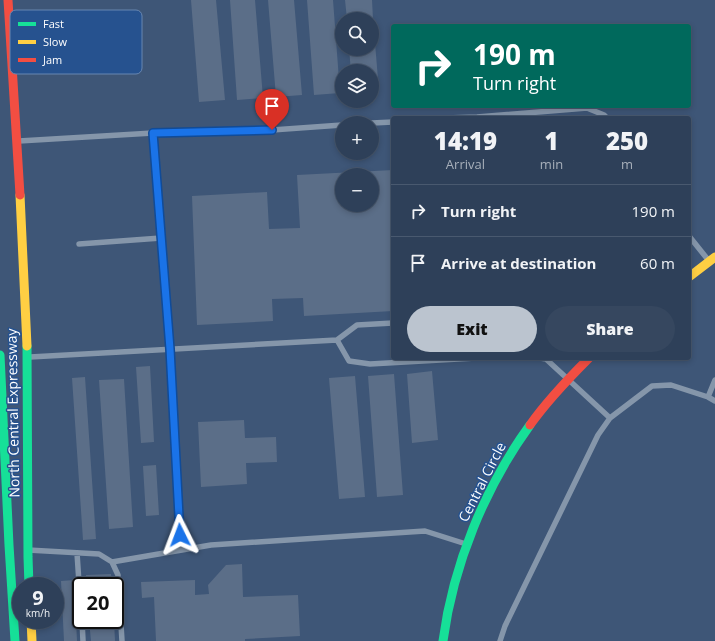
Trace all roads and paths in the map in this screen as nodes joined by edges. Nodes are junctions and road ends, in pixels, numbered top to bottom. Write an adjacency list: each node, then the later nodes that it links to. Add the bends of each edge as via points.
1 (8, 0): 2 (main road, North Central Expressway)
2 (10, 35)
3 (12, 74): 12 (main road, North Central Expressway)
4 (587, 108): 7 (lane)
5 (587, 108): 6 (lane)
6 (489, 116)
7 (605, 116)
8 (391, 122): 9 (lane)
9 (379, 123)
10 (335, 126): 11 (lane)
11 (153, 133): 12 (lane); 13 (lane)
12 (16, 141): 22 (main road, North Central Expressway)
13 (161, 238): 15 (lane); 20 (lane)
14 (691, 238): 16 (lane)
15 (79, 244)
16 (712, 259): 17 (main road)
17 (691, 275)
18 (391, 323): 19 (lane, via 357,325)
19 (337, 340): 20 (lane); 23 (lane, via 349,361 370,364)
20 (170, 349): 22 (lane); 33 (lane)
21 (0, 355): 40 (main road)
22 (28, 357): 32 (main road, North Central Expressway)
23 (441, 360)
24 (547, 360): 26 (lane)
25 (587, 360): 26 (main road, Central Circle)
26 (568, 379): 30 (lane); 31 (main road, Central Circle, via 536,417 500,471)
27 (715, 380): 28 (lane)
28 (708, 398): 29 (lane); 30 (lane, via 671,385 652,386)
29 (715, 401)
30 (610, 418): 45 (lane, via 598,435)
31 (467, 545): 33 (lane, via 425,531 211,545); 44 (main road, Central Circle, via 452,593)
32 (28, 550): 34 (lane); 36 (main road, North Central Expressway)
33 (180, 550): 35 (lane)
34 (77, 553): 35 (lane, via 99,554); 37 (lane)
35 (112, 562): 43 (lane, via 118,575)
36 (29, 577)
37 (79, 577)
38 (31, 629): 41 (main road)
39 (82, 629): 42 (lane)
40 (15, 641)
41 (32, 641)
42 (83, 641)
43 (122, 641)
44 (443, 641)
45 (500, 641)

